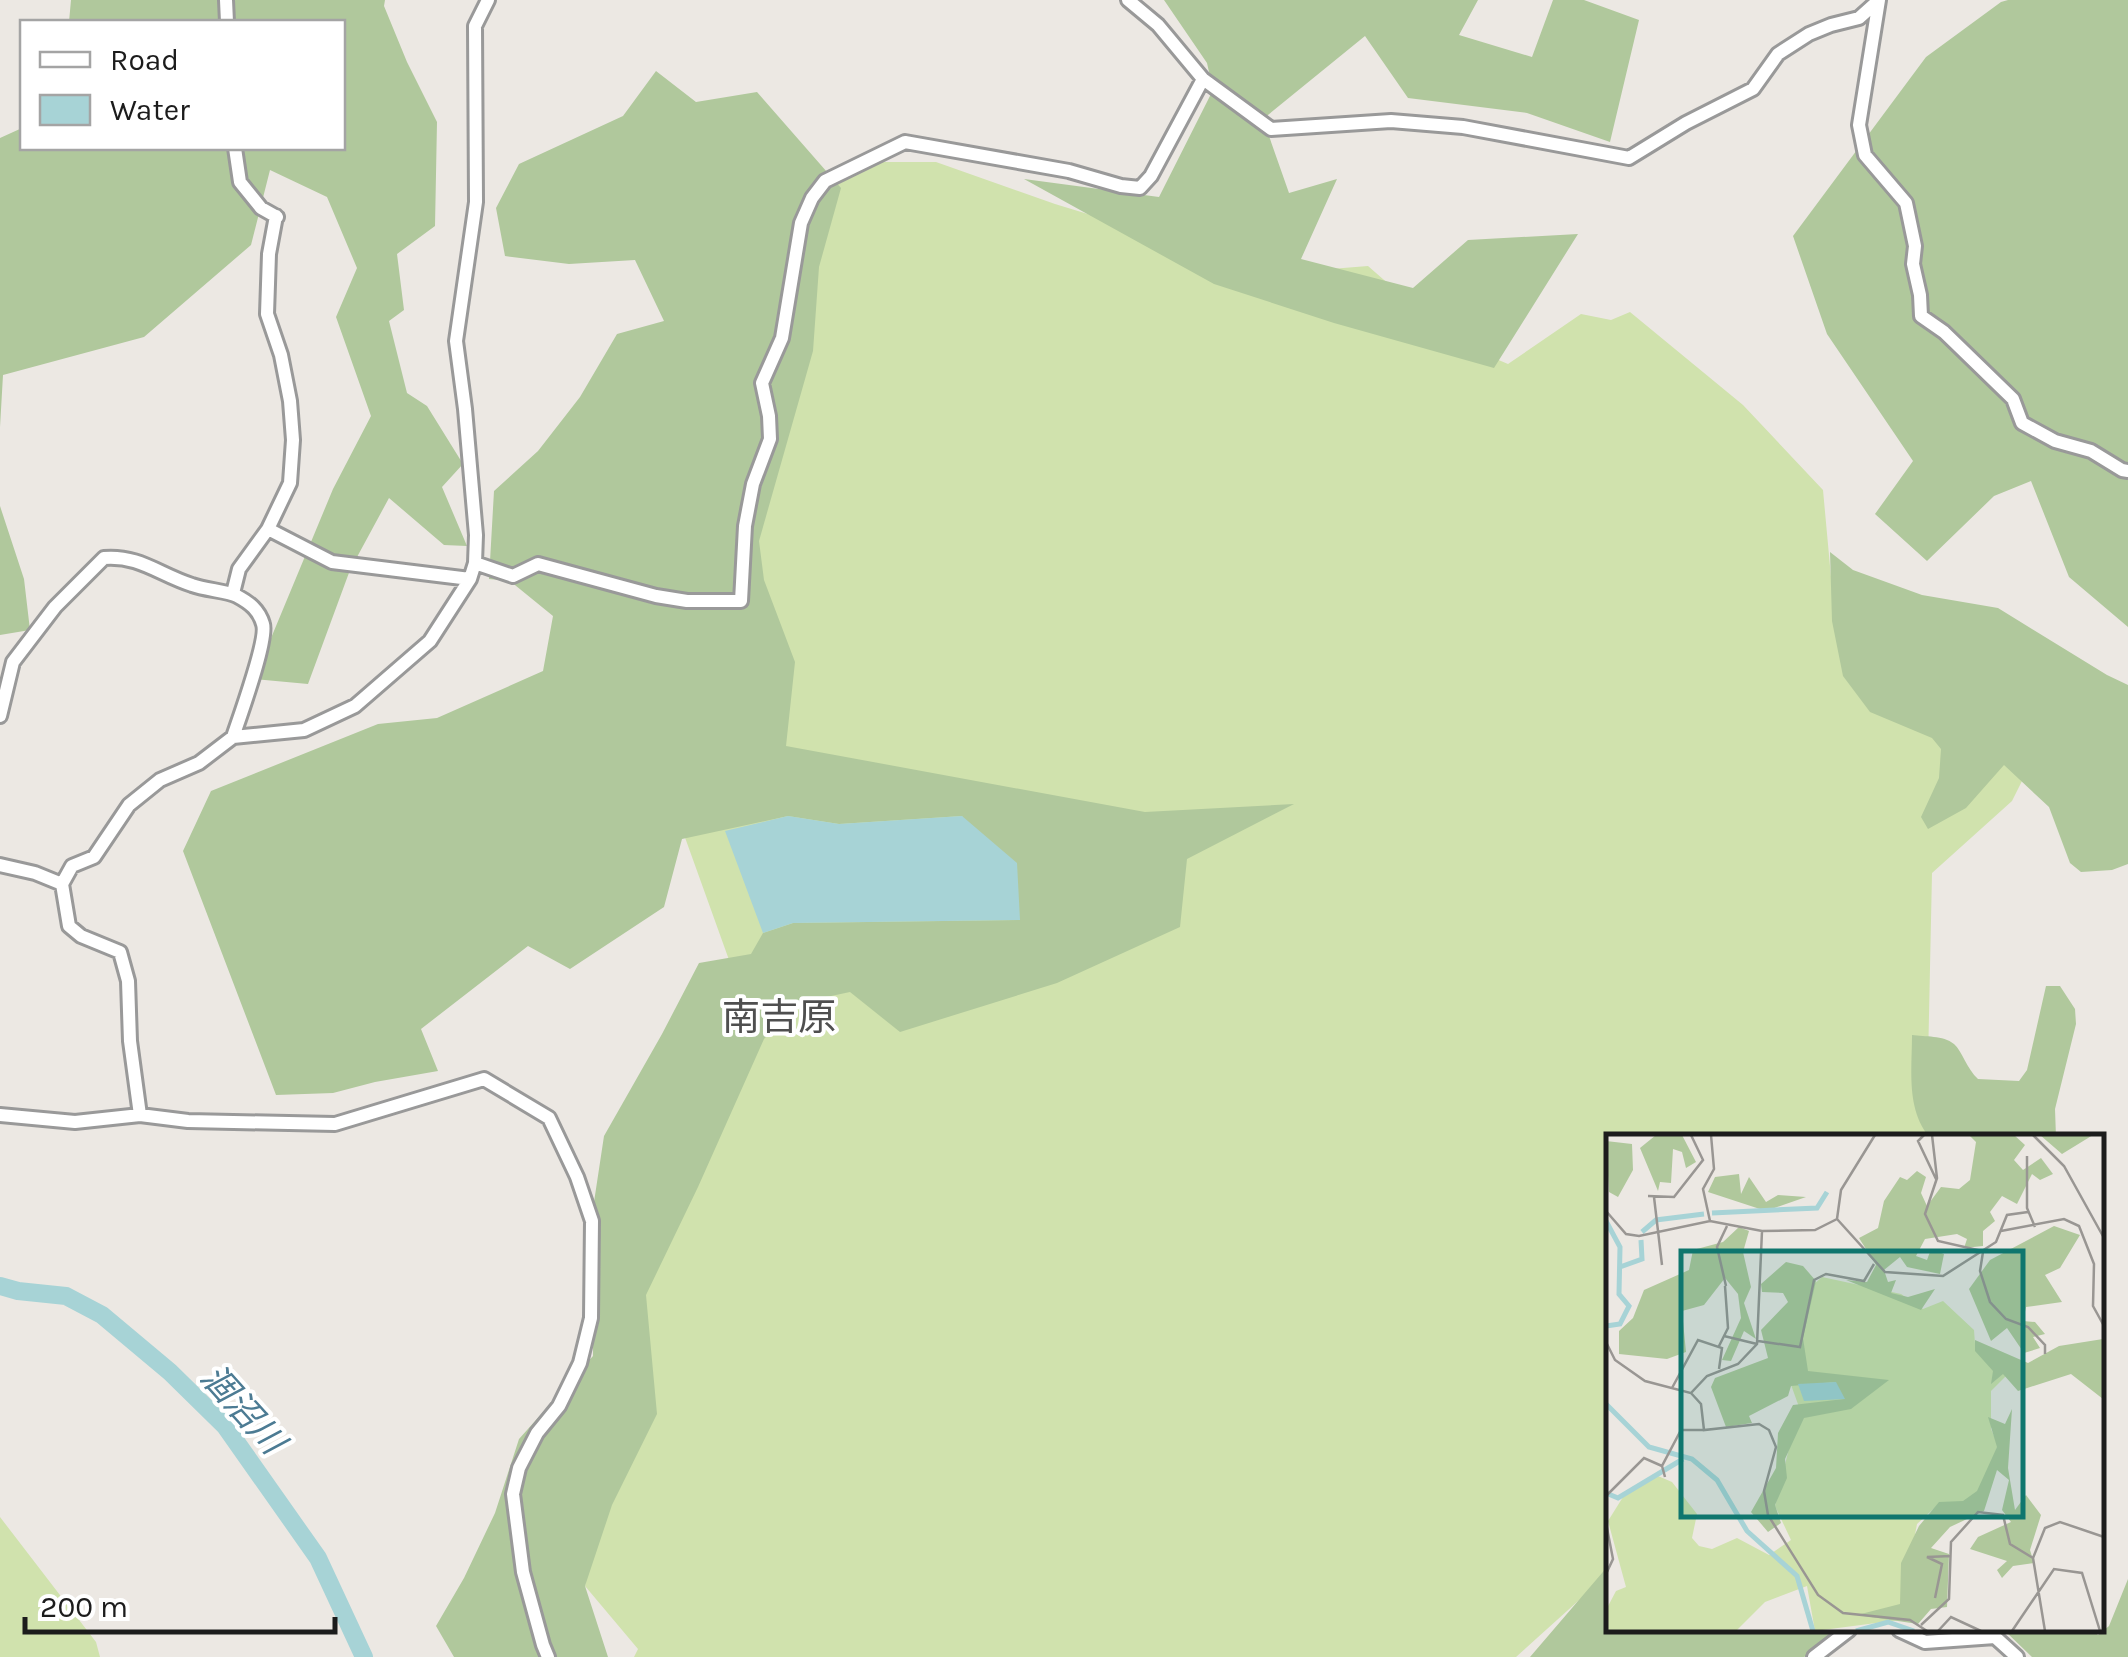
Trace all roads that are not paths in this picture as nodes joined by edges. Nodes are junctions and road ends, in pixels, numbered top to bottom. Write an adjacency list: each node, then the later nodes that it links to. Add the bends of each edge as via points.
1 (488, 0): 8 (street, via 476,26 476,192 456,341)
2 (1128, 0): 4 (street)
3 (1879, 0): 4 (street, via 1859,18 1809,34 1778,54 1752,89 1629,158 1427,124 1271,129); 6 (street, via 1859,124 1865,155 1906,204 1921,316 2014,399 2022,424)
4 (1203, 80): 8 (street, via 1140,188 904,142 825,180 801,223 782,338 762,382 770,439 745,526 741,601 656,596 538,564 512,576)
5 (235, 150): 7 (street, via 240,182 276,216 268,314 282,355 293,440 290,483)
6 (2128, 471)
7 (268, 529): 9 (street, via 332,562); 10 (street, via 239,569)
8 (475, 563): 9 (street)
9 (470, 580): 12 (street, via 430,642 354,706 304,730)
10 (233, 593): 11 (street, via 189,584 124,556 104,558 13,662); 12 (street, via 256,608 264,627)
11 (0, 716)
12 (234, 737): 14 (street, via 129,805 94,857 72,866)
13 (0, 865): 14 (street)
14 (62, 884): 16 (street, via 69,926 120,952)
15 (0, 1114): 16 (street, via 75,1122)
16 (140, 1115): 19 (street, via 335,1124 484,1079 549,1118 592,1221 591,1318 580,1362 519,1468 513,1494 523,1572)
17 (1846, 1632): 20 (street)
18 (1902, 1632): 21 (street, via 1925,1642 1995,1636)
19 (548, 1657)
20 (1814, 1657)
21 (2017, 1657)

